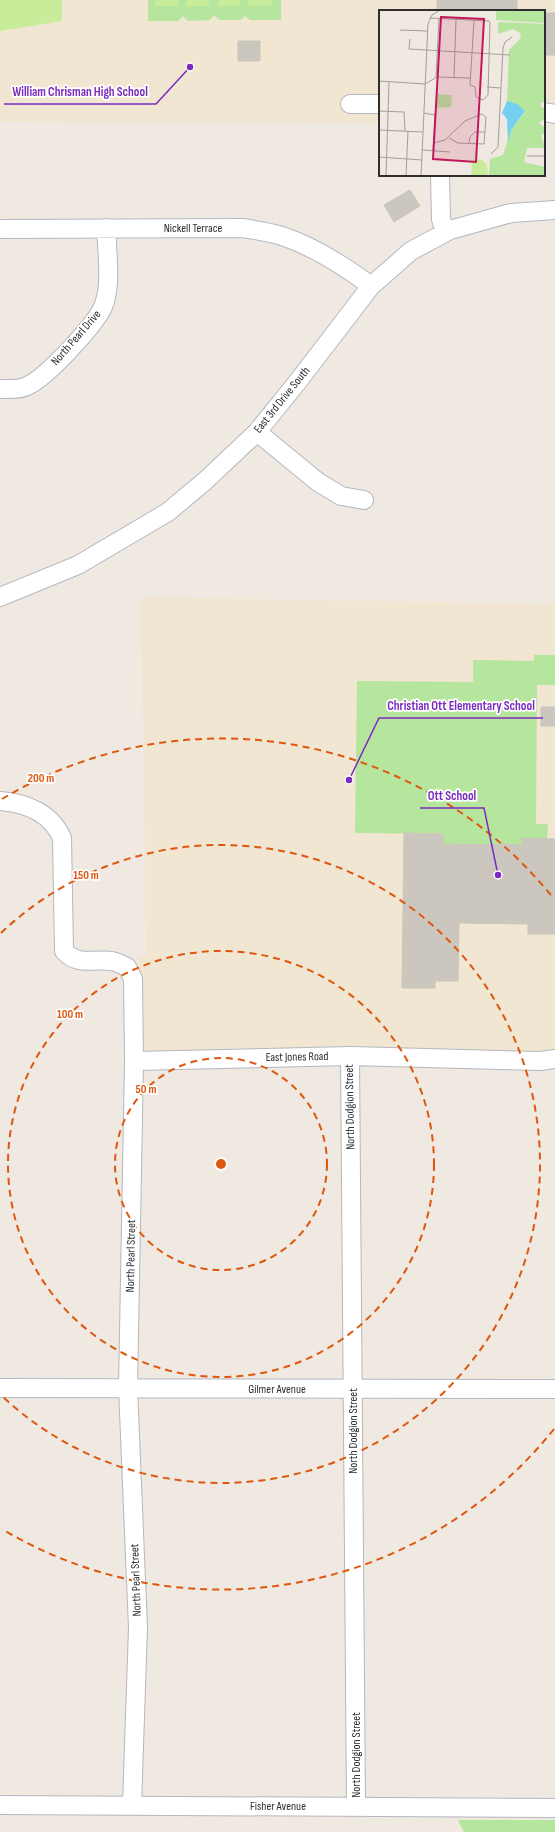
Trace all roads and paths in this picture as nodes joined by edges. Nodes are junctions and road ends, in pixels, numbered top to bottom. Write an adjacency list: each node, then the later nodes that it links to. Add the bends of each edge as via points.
1 (350, 104): 2 (street)
2 (379, 104)
3 (545, 112): 4 (street)
4 (555, 114)
5 (440, 176): 9 (street, via 441,219)
6 (555, 210): 9 (street, East 3rd Drive South, via 510,213)
7 (106, 228): 8 (street, Nickell Terrace); 10 (street, Nickell Terrace, via 243,228 281,236 311,247 339,262); 11 (street, North Pearl Drive, via 107,288 103,307 67,352 37,380 26,387)
8 (0, 229)
9 (445, 232): 10 (street, East 3rd Drive South, via 411,251)
10 (371, 286): 12 (street, East 3rd Drive South)
11 (0, 389)
12 (257, 432): 13 (street, via 318,482 341,496); 14 (street, East 3rd Drive South, via 168,512 78,565)
13 (364, 500)
14 (0, 597)
15 (0, 801): 18 (street, North Pearl Street, via 14,802 43,814 57,827 62,838 64,951 70,958 112,961 127,967 134,979)
16 (350, 1056): 17 (street, East Jones Road, via 540,1060); 18 (street, East Jones Road); 21 (street, North Dodgion Street)
17 (555, 1058)
18 (134, 1061): 20 (street, North Pearl Street)
19 (0, 1388): 20 (street, Gilmer Avenue)
20 (128, 1388): 21 (street, Gilmer Avenue); 24 (street, North Pearl Street, via 138,1628)
21 (353, 1389): 22 (street, Gilmer Avenue); 25 (street, North Dodgion Street)
22 (555, 1389)
23 (0, 1805): 24 (street, Fisher Avenue)
24 (132, 1805): 25 (street, Fisher Avenue)
25 (356, 1806): 26 (street, Fisher Avenue)
26 (555, 1808)

